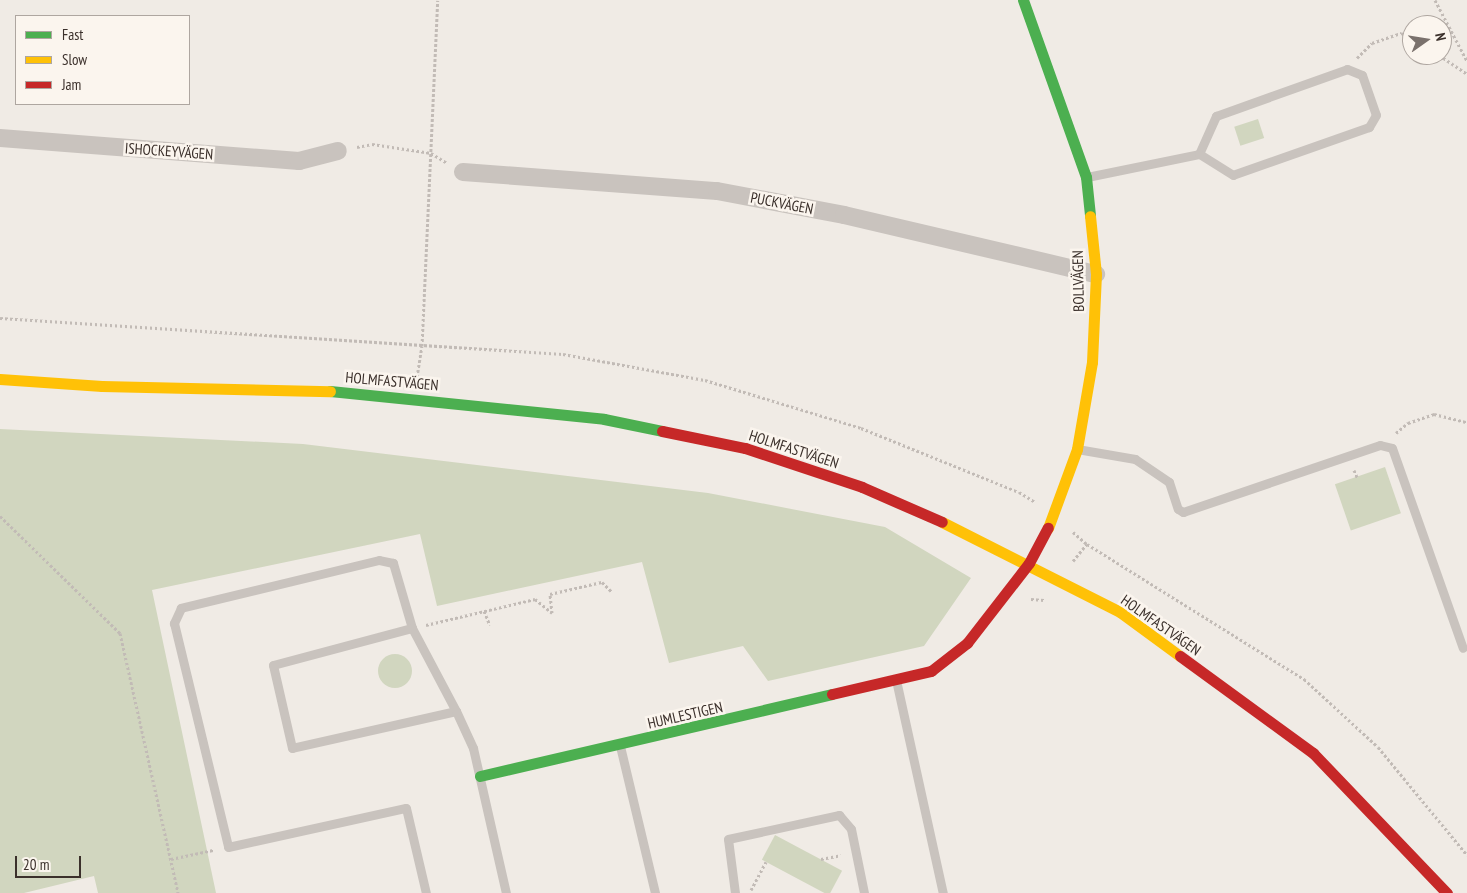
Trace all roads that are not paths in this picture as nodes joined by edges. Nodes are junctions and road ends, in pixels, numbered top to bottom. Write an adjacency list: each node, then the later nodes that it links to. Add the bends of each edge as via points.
1 (1023, 0): 6 (street, BOLLVÄGEN)
2 (0, 138): 3 (street, ISHOCKEYVÄGEN, via 299,161)
3 (338, 151)
4 (1199, 154): 4 (lane, via 1216,116 1347,69 1362,75 1376,115 1369,127 1233,175); 6 (lane)
5 (463, 172): 7 (street, PUCKVÄGEN, via 717,191 844,215)
6 (1086, 177): 7 (street, BOLLVÄGEN)
7 (1096, 274): 9 (street, BOLLVÄGEN, via 1092,362)
8 (0, 379): 10 (street, HOLMFASTVÄGEN, via 102,386 342,392 604,419 745,448 862,487)
9 (1077, 449): 10 (street, BOLLVÄGEN, via 1053,519); 12 (lane, via 1135,459 1169,482 1178,509 1183,512 1380,445 1392,448)
10 (1029, 563): 13 (street, HUMLESTIGEN, via 967,643 931,671); 23 (street, HOLMFASTVÄGEN, via 1120,612 1313,753)
11 (412, 628): 14 (lane); 14 (lane, via 273,665 292,748); 17 (lane, via 394,563 379,560 182,608 174,623 228,847 406,808)
12 (1463, 648)
13 (896, 680): 15 (street, HUMLESTIGEN); 22 (lane)
14 (456, 711): 16 (lane, via 473,748)
15 (620, 745): 16 (street, HUMLESTIGEN); 19 (lane)
16 (480, 776): 18 (lane)
17 (426, 893)
18 (506, 893)
19 (655, 893)
20 (736, 893): 21 (lane, via 728,839 839,815 851,829)
21 (864, 893)
22 (943, 893)
23 (1447, 893)

